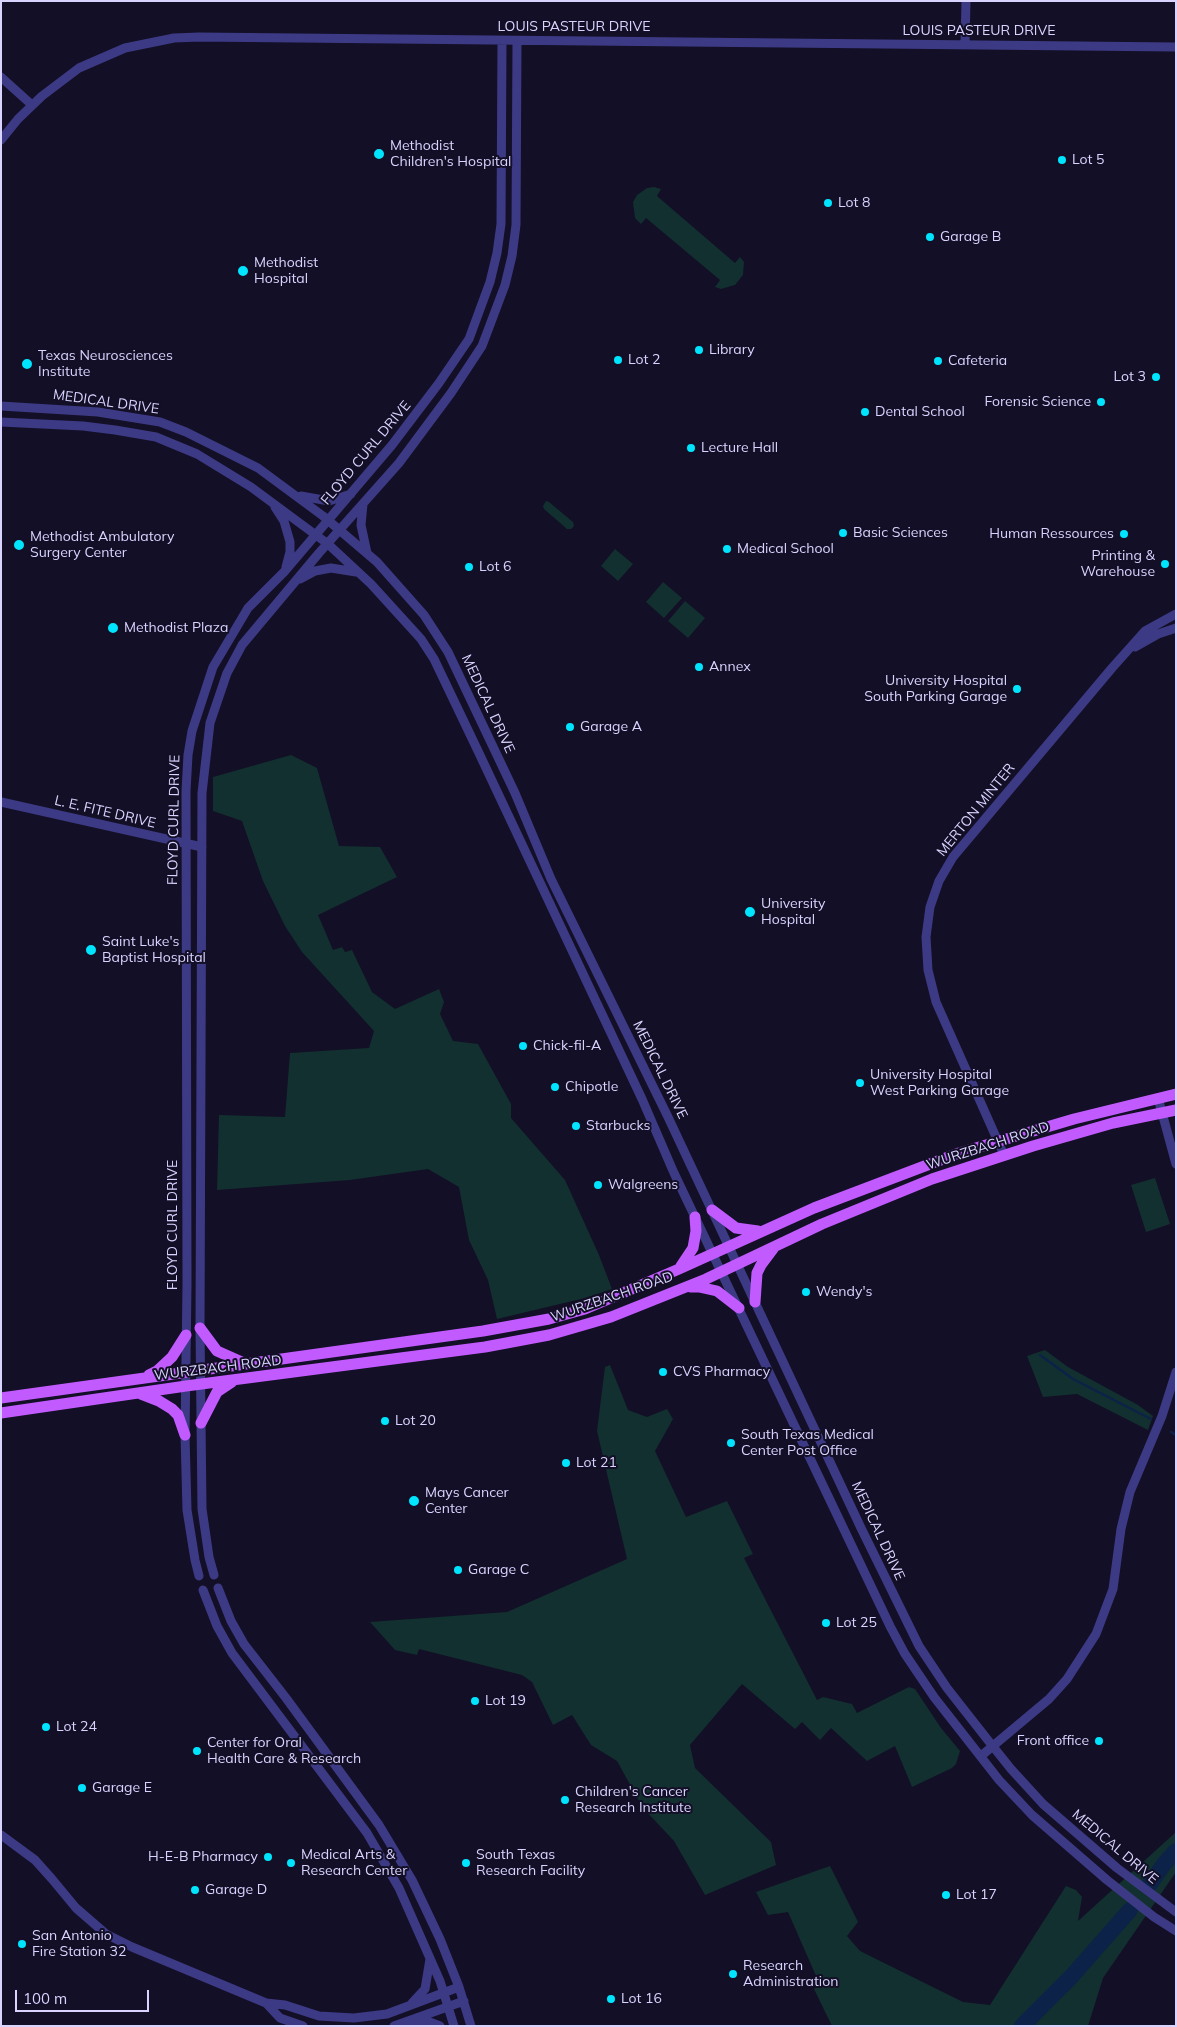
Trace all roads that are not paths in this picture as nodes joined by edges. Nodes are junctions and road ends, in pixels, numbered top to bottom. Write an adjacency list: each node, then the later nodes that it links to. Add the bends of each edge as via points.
1 (966, 1): 4 (street)
2 (502, 40): 3 (street, LOUIS PASTEUR DRIVE); 7 (street, LOUIS PASTEUR DRIVE, via 174,38 149,42 102,57 58,82); 11 (street, FLOYD CURL DRIVE, via 501,224 490,282 469,339 455,361)
3 (516, 41): 4 (street, LOUIS PASTEUR DRIVE); 14 (street, FLOYD CURL DRIVE, via 516,224 505,285 482,346 400,463)
4 (965, 44): 5 (street, LOUIS PASTEUR DRIVE)
5 (1176, 47)
6 (1, 77): 7 (street)
7 (32, 105): 8 (street, LOUIS PASTEUR DRIVE)
8 (1, 140)
9 (1, 406): 12 (street, MEDICAL DRIVE, via 85,410 160,422 258,468)
10 (1, 422): 13 (street, MEDICAL DRIVE, via 83,426 156,438 220,466)
11 (351, 494): 12 (street, via 322,501); 15 (street, FLOYD CURL DRIVE)
12 (296, 495): 15 (street, MEDICAL DRIVE)
13 (272, 503): 17 (street, MEDICAL DRIVE); 20 (street, via 284,521 290,542)
14 (363, 504): 16 (street, FLOYD CURL DRIVE); 19 (street, via 361,525)
15 (329, 520): 16 (street, MEDICAL DRIVE); 17 (street, FLOYD CURL DRIVE)
16 (340, 530): 18 (street, FLOYD CURL DRIVE); 19 (street, MEDICAL DRIVE)
17 (316, 535): 18 (street, MEDICAL DRIVE); 20 (street, FLOYD CURL DRIVE)
18 (328, 544): 21 (street, MEDICAL DRIVE); 22 (street, FLOYD CURL DRIVE)
19 (367, 554): 28 (street, MEDICAL DRIVE, via 424,615 448,652)
20 (284, 572): 26 (street, FLOYD CURL DRIVE, via 248,608 230,637 213,667)
21 (359, 573): 22 (street, via 331,568 315,571); 29 (street, MEDICAL DRIVE, via 421,639 434,659)
22 (296, 581): 27 (street, FLOYD CURL DRIVE, via 242,645 227,674)
23 (1176, 614): 25 (street, MERTON MINTER, via 1145,631)
24 (1176, 628): 25 (street, MERTON MINTER)
25 (1128, 651): 37 (street, MERTON MINTER, via 953,856 930,907 927,956 936,1002)
26 (192, 731): 27 (street); 31 (street, FLOYD CURL DRIVE, via 186,791)
27 (208, 735): 32 (street, FLOYD CURL DRIVE, via 202,793)
28 (492, 745): 29 (street); 40 (street, MEDICAL DRIVE, via 551,879)
29 (478, 752): 41 (street, MEDICAL DRIVE)
30 (1, 802): 31 (street, L. E. FITE DRIVE)
31 (187, 844): 32 (street, L. E. FITE DRIVE); 53 (street, FLOYD CURL DRIVE)
32 (202, 847): 52 (street, FLOYD CURL DRIVE)
33 (1176, 1094): 34 (main road, WURZBACH ROAD)
34 (1158, 1098): 36 (street); 37 (main road, WURZBACH ROAD)
35 (1176, 1110): 36 (main road, WURZBACH ROAD)
36 (1162, 1112): 38 (main road, WURZBACH ROAD); 39 (street)
37 (998, 1141): 38 (street, MERTON MINTER); 42 (main road, WURZBACH ROAD, via 930,1163)
38 (1004, 1155): 44 (main road, WURZBACH ROAD, via 924,1182)
39 (1176, 1164)
40 (712, 1210): 42 (main road, via 736,1228); 43 (street, MEDICAL DRIVE)
41 (695, 1217): 45 (street, MEDICAL DRIVE); 47 (main road, via 693,1248)
42 (760, 1231): 43 (main road, WURZBACH ROAD)
43 (730, 1246): 45 (main road, WURZBACH ROAD); 46 (street, MEDICAL DRIVE)
44 (776, 1246): 46 (main road, WURZBACH ROAD); 50 (main road, via 757,1273)
45 (713, 1254): 47 (main road, WURZBACH ROAD); 48 (street, MEDICAL DRIVE)
46 (738, 1263): 48 (main road, WURZBACH ROAD); 50 (street, MEDICAL DRIVE)
47 (680, 1269): 54 (main road, WURZBACH ROAD, via 585,1309 549,1319)
48 (721, 1271): 49 (main road, WURZBACH ROAD); 51 (street, MEDICAL DRIVE)
49 (686, 1287): 51 (main road, via 717,1291); 59 (main road, WURZBACH ROAD, via 611,1317 549,1335 485,1347)
50 (755, 1302): 75 (street, MEDICAL DRIVE, via 904,1619 947,1688)
51 (738, 1308): 76 (street, MEDICAL DRIVE, via 898,1640 934,1697)
52 (200, 1328): 54 (main road, via 217,1350); 55 (street, FLOYD CURL DRIVE)
53 (186, 1335): 56 (street, FLOYD CURL DRIVE); 58 (main road, via 163,1366)
54 (246, 1364): 55 (main road, WURZBACH ROAD)
55 (201, 1370): 56 (main road, WURZBACH ROAD); 60 (street, FLOYD CURL DRIVE)
56 (185, 1372): 58 (main road, WURZBACH ROAD); 61 (street, FLOYD CURL DRIVE)
57 (1176, 1372): 64 (street)
58 (143, 1378): 63 (main road, WURZBACH ROAD)
59 (236, 1380): 60 (main road, WURZBACH ROAD); 67 (main road, via 218,1392)
60 (201, 1384): 61 (main road, WURZBACH ROAD); 67 (street, FLOYD CURL DRIVE)
61 (186, 1386): 62 (main road, WURZBACH ROAD); 68 (street, FLOYD CURL DRIVE)
62 (139, 1393): 66 (main road, WURZBACH ROAD); 68 (main road, via 172,1409 178,1415)
63 (1, 1398)
64 (1166, 1404): 65 (street); 75 (street, via 1130,1492 1113,1589 1096,1634 1067,1679 1049,1699)
65 (1176, 1409)
66 (1, 1413)
67 (201, 1423): 69 (street, FLOYD CURL DRIVE, via 202,1509)
68 (185, 1435): 70 (street, FLOYD CURL DRIVE, via 187,1510)
69 (214, 1575)
70 (199, 1576)
71 (218, 1588): 73 (street)
72 (203, 1590): 74 (street)
73 (231, 1621): 74 (street); 77 (street, via 244,1644)
74 (217, 1626): 78 (street, via 232,1653)
75 (993, 1747): 76 (street); 80 (street, MEDICAL DRIVE, via 1036,1797 1072,1831)
76 (981, 1756): 81 (street, MEDICAL DRIVE, via 999,1780 1062,1843 1113,1886)
77 (337, 1767): 78 (street); 83 (street, via 379,1825 412,1880)
78 (324, 1776): 82 (street, via 367,1833 399,1888)
79 (1, 1835): 86 (street, via 35,1860 76,1908 106,1934)
80 (1176, 1912)
81 (1176, 1931)
82 (430, 1959): 84 (street); 88 (street, via 424,1989)
83 (459, 1987): 84 (street); 85 (street)
84 (444, 1993): 87 (street); 88 (street)
85 (464, 2001): 87 (street); 94 (street)
86 (266, 2004): 88 (street, via 285,2005 340,2019 387,2014); 90 (street, via 280,2018)
87 (449, 2005): 89 (street); 93 (street)
88 (409, 2006)
89 (404, 2022): 91 (street); 92 (street, via 427,2021)
90 (303, 2026)
91 (394, 2026)
92 (440, 2026)
93 (454, 2026)
94 (471, 2026)

